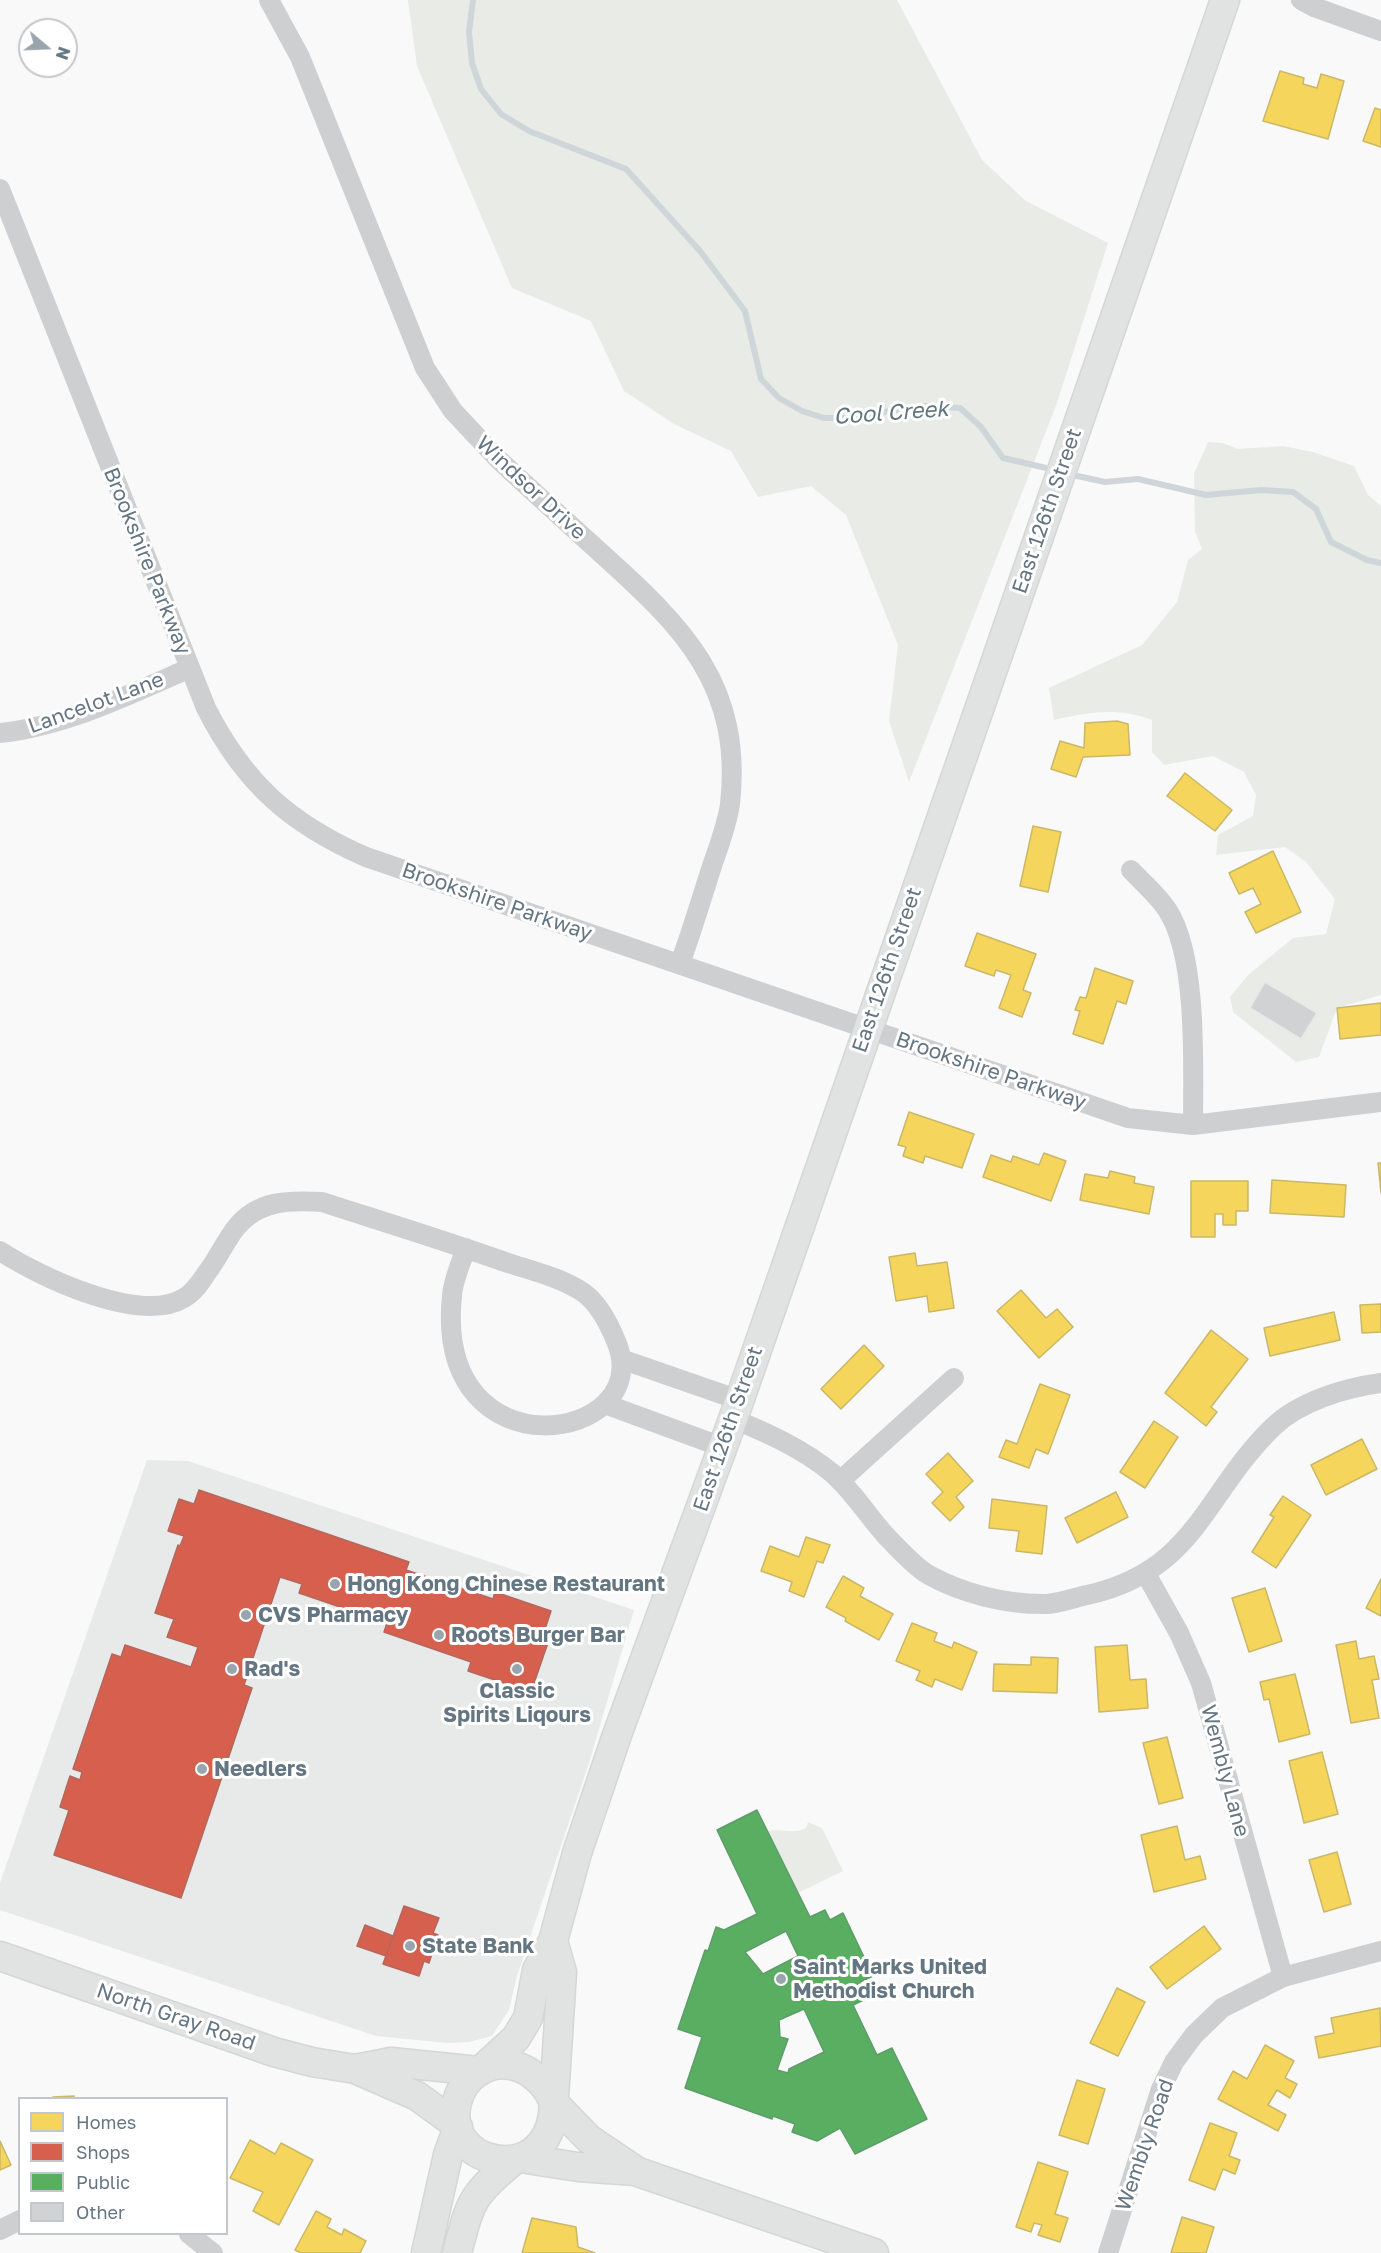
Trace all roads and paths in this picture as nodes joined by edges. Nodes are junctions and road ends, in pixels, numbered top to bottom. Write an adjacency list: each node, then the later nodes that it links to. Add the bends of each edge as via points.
1 (269, 0): 9 (street, Windsor Drive, via 300,57 411,339 439,391 498,459 666,612 694,648 718,696 730,747 729,806)
2 (1225, 0): 10 (street, East 126th Street)
3 (1301, 0): 4 (street)
4 (1381, 31)
5 (0, 189): 6 (street, Brookshire Parkway)
6 (190, 668): 7 (street, Lancelot Lane, via 54,723); 9 (street, Brookshire Parkway, via 206,708 234,759 257,786 312,831 366,857)
7 (0, 733)
8 (1131, 870): 12 (street, via 1168,911 1182,948 1189,993)
9 (680, 964): 10 (street, Brookshire Parkway)
10 (866, 1028): 12 (street, Brookshire Parkway, via 1128,1118); 19 (street, East 126th Street)
11 (1381, 1102): 12 (street, Brookshire Parkway)
12 (1193, 1125)
13 (466, 1248): 14 (street, via 322,1202 272,1203 251,1212 235,1229 197,1288 165,1306 144,1305 54,1282); 15 (street, via 560,1281 585,1294 605,1319); 18 (street, via 452,1294 451,1337 455,1361 466,1383 486,1406 505,1417 547,1426 594,1413)
14 (0, 1251)
15 (621, 1359): 18 (street, via 620,1383); 19 (street)
16 (954, 1378): 21 (street)
17 (1381, 1383): 22 (street, via 1328,1396 1275,1425 1247,1456 1184,1544)
18 (605, 1404): 20 (street)
19 (736, 1410): 20 (street, East 126th Street); 21 (street, via 811,1457)
20 (722, 1448): 23 (street, East 126th Street, via 610,1756)
21 (840, 1481): 22 (street, via 888,1538 928,1574 987,1597 1048,1604 1109,1590)
22 (1146, 1574): 26 (street, Wembly Lane, via 1202,1683)
23 (553, 1941): 28 (street, East 126th Street, via 537,1970 531,2008 522,2030); 29 (street, via 562,1972)
24 (1381, 1952): 26 (street, Wembly Road)
25 (0, 1956): 27 (street, North Gray Road, via 274,2052)
26 (1283, 1977): 40 (street, Wembly Road, via 1222,2008 1174,2061 1161,2089)
27 (355, 2069): 28 (street, North Gray Road, via 391,2062); 30 (street, North Gray Road, via 417,2096)
28 (479, 2071): 29 (street, via 507,2064 526,2070 548,2089); 30 (street, via 465,2083 458,2099)
29 (553, 2101): 31 (street, via 547,2135 536,2149); 32 (street, via 589,2139)
30 (458, 2126): 31 (street, via 465,2142 479,2154 496,2160); 37 (street)
31 (517, 2159): 32 (street); 38 (street, via 479,2191 471,2203)
32 (638, 2172): 39 (street)
33 (18, 2221): 34 (street)
34 (0, 2230)
35 (190, 2235): 36 (street)
36 (213, 2253)
37 (426, 2253)
38 (457, 2253)
39 (874, 2253)
40 (1108, 2253)

